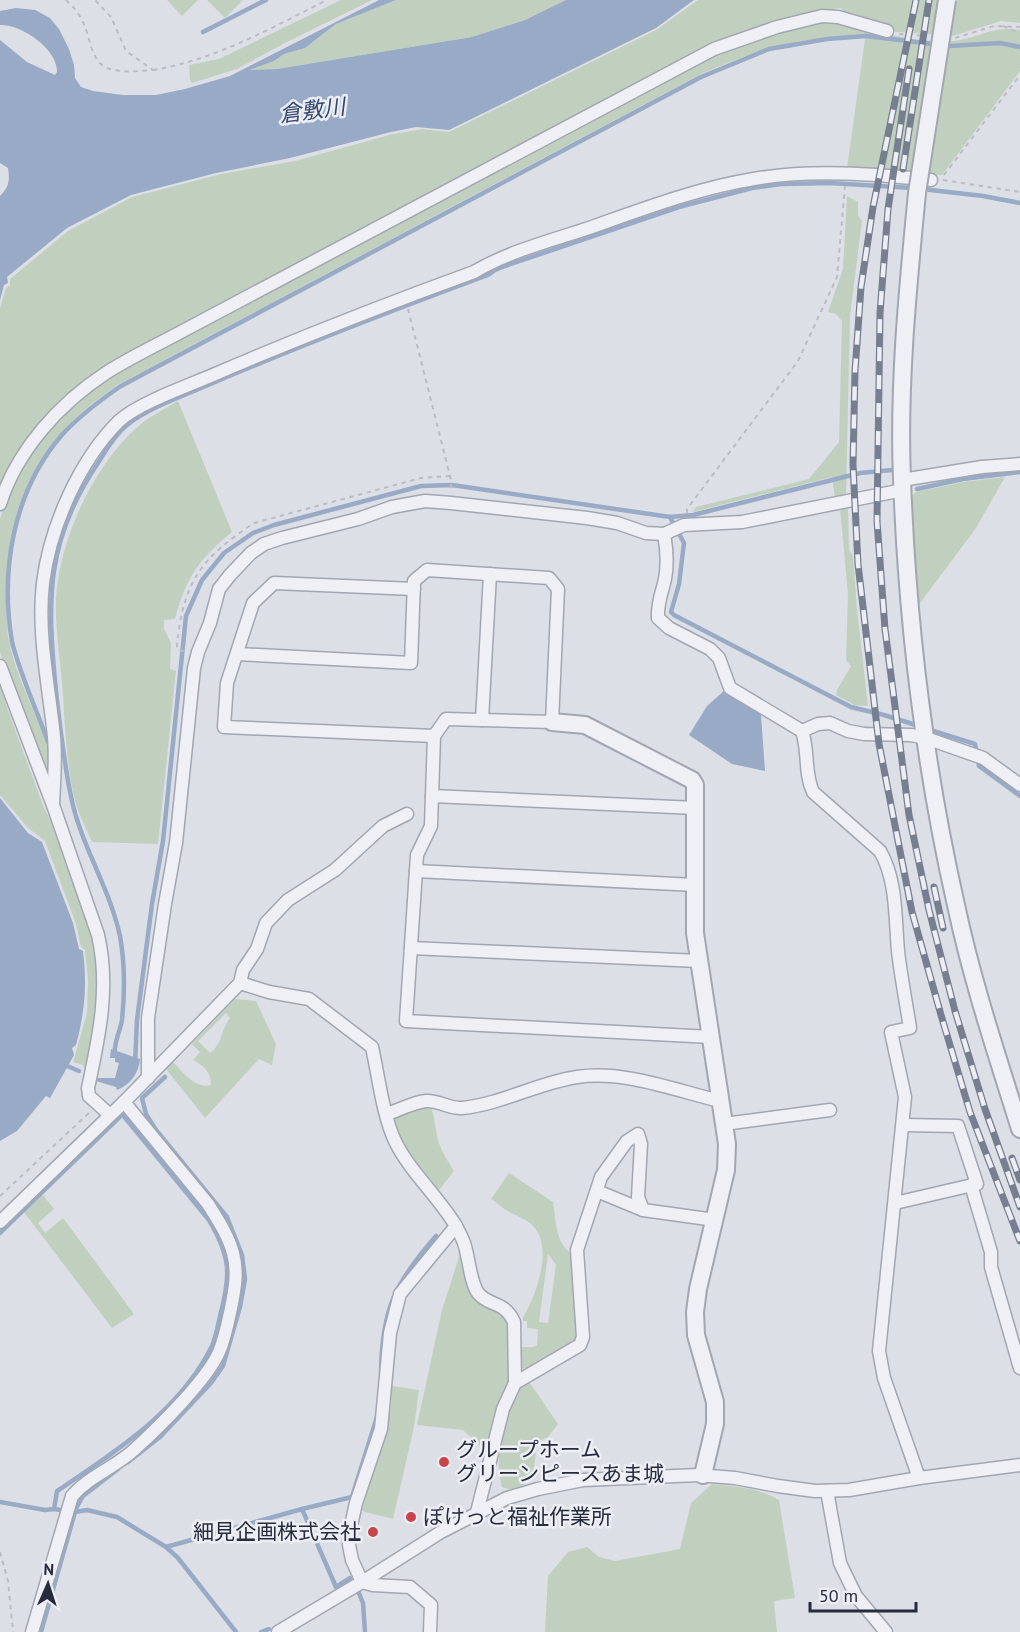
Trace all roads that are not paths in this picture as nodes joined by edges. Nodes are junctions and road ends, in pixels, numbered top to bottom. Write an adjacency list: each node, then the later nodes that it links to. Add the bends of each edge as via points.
1 (947, 0): 5 (street, bridge, via 917,193 906,322)
2 (887, 31): 6 (street, via 822,16 714,49 180,333 106,373 49,421 23,455)
3 (931, 180): 19 (street, via 867,173 786,175 678,198 521,250 474,272 334,324 154,400 121,420 95,450 72,488 48,554 42,626 54,741)
4 (1020, 464): 5 (street, via 982,467)
5 (902, 485): 7 (street, via 742,522); 14 (street, via 910,607)
6 (0, 504)
7 (672, 530): 15 (street, via 658,618 710,649 719,658 730,688); 28 (street, via 646,533 587,518 425,501 264,544 240,564 219,589 194,668 177,843 148,1018)
8 (490, 574): 9 (street, via 427,570 414,580); 12 (street); 13 (street, via 549,578 558,589)
9 (414, 590): 10 (street, via 274,583 254,603); 10 (street, via 411,663)
10 (237, 654): 16 (street, via 227,683 224,727)
11 (0, 666): 19 (street)
12 (482, 720): 13 (street); 16 (street, via 446,719)
13 (552, 722): 20 (street, via 585,725 692,780)
14 (925, 730): 15 (street, via 911,735 864,734 831,723); 17 (street, via 977,755); 36 (street, via 956,906 984,1016)
15 (801, 731): 35 (street, via 813,792 880,851 887,863 910,1028 891,1032 904,1097)
16 (434, 736): 18 (street)
17 (1020, 785)
18 (432, 796): 20 (street); 22 (street, via 431,826 417,855)
19 (53, 805): 33 (street, via 103,954 101,1020 88,1088 90,1096)
20 (696, 808): 23 (street)
21 (407, 814): 26 (street, via 383,826 335,870 288,900 266,923)
22 (416, 871): 23 (street); 24 (street)
23 (695, 885): 25 (street)
24 (411, 948): 25 (street); 27 (street, via 406,1021)
25 (699, 961): 27 (street)
26 (240, 983): 28 (street); 32 (street, via 309,999 372,1047)
27 (711, 1037): 29 (street)
28 (148, 1078): 30 (street)
29 (720, 1101): 32 (street, via 623,1077 577,1077 460,1108 426,1101); 34 (street)
30 (124, 1102): 33 (street); 52 (street, via 219,1221 234,1256 234,1291 219,1351 205,1375 134,1451 72,1496)
31 (830, 1110): 34 (street)
32 (387, 1114): 43 (street, via 393,1139 406,1161)
33 (110, 1115): 42 (street)
34 (724, 1124): 41 (street, via 726,1170)
35 (903, 1125): 37 (street, via 958,1126 977,1184); 39 (street)
36 (1020, 1129)
37 (971, 1185): 39 (street); 44 (street)
38 (597, 1191): 40 (street); 40 (street, via 601,1177 627,1141 638,1134 638,1197); 45 (street, via 577,1250 583,1337 580,1345)
39 (895, 1203): 48 (street, via 879,1351 884,1378)
40 (642, 1210): 41 (street)
41 (715, 1220): 47 (street, via 695,1312 696,1335 715,1402 715,1424)
42 (0, 1222)
43 (456, 1226): 45 (street, via 477,1292 510,1314); 51 (street, via 400,1294 390,1333 381,1429 350,1530 352,1560)
44 (1020, 1368)
45 (515, 1383): 50 (street, via 503,1409)
46 (1020, 1465): 48 (street)
47 (703, 1475): 49 (street); 50 (street, via 583,1480 507,1498)
48 (919, 1478): 49 (street)
49 (827, 1491): 55 (street, via 840,1563 856,1596)
50 (477, 1512): 51 (street)
51 (362, 1582): 53 (street); 54 (street, via 410,1587 431,1605)
52 (32, 1632)
53 (278, 1632)
54 (430, 1632)
55 (886, 1632)

